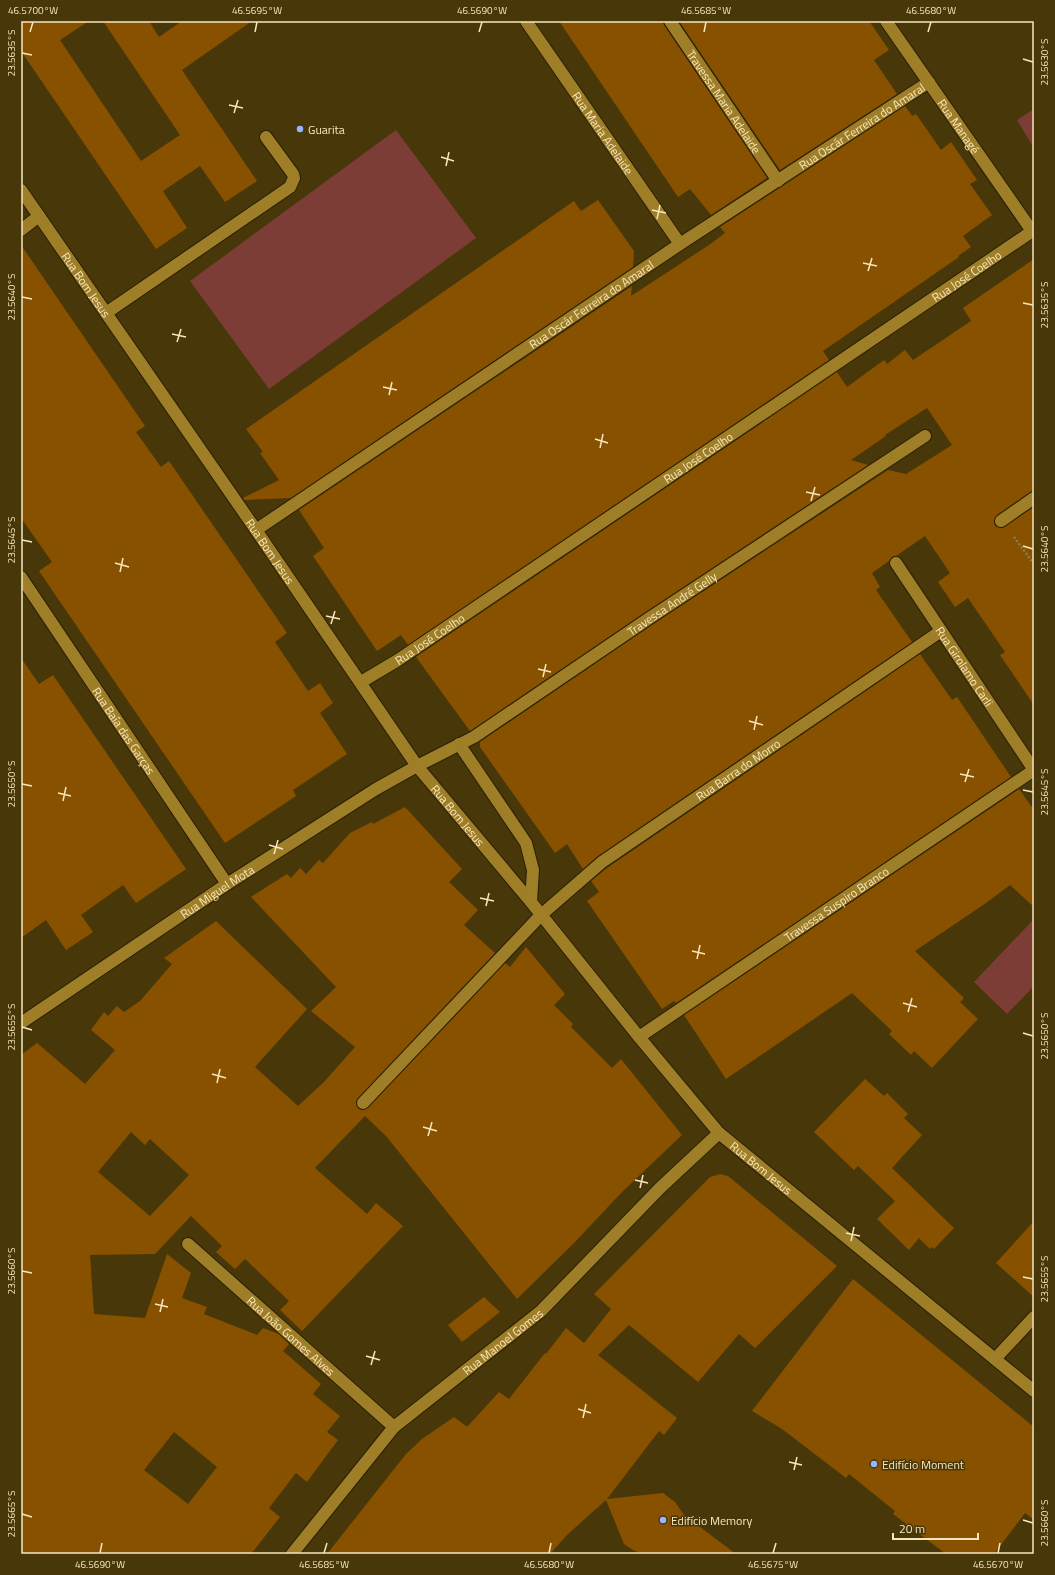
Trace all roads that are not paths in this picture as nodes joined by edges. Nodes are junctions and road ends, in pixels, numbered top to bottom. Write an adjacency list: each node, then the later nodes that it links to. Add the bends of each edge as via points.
1 (526, 21): 11 (street, Rua Maria Adelaide)
2 (670, 21): 6 (street, Travessa Maria Adelaide)
3 (886, 21): 4 (street, Rua Managé)
4 (929, 82): 6 (street, Rua Oscár Ferreira do Amaral); 10 (street, Rua Managé)
5 (266, 137): 12 (street, via 294,178 290,187)
6 (778, 181): 11 (street, Rua Oscár Ferreira do Amaral)
7 (21, 190): 8 (street, Rua Bom Jesus)
8 (39, 216): 9 (street); 12 (street, Rua Bom Jesus)
9 (21, 230)
10 (1033, 231): 20 (street, Rua José Coelho, via 398,660)
11 (680, 244): 16 (street, Rua Oscár Ferreira do Amaral)
12 (106, 312): 16 (street, Rua Bom Jesus)
13 (925, 436): 21 (street, Travessa André Gelly, via 474,737)
14 (1034, 498): 15 (street)
15 (1002, 521)
16 (256, 530): 20 (street, Rua Bom Jesus)
17 (896, 563): 19 (street, Rua Girolamo Carli)
18 (21, 577): 24 (street, Rua Baía das Garças)
19 (941, 631): 23 (street, Rua Girolamo Carli); 26 (street, Rua Barra do Morro, via 602,862)
20 (361, 682): 22 (street, Rua Bom Jesus)
21 (459, 744): 22 (street, Travessa André Gelly); 25 (street, via 526,844 533,870)
22 (417, 766): 24 (street, Rua Miguel Mota, via 376,789); 25 (street, Rua Bom Jesus)
23 (1034, 770): 28 (street, Travessa Suspiro Branco)
24 (227, 884): 27 (street, Rua Miguel Mota)
25 (531, 902): 26 (street, Rua Bom Jesus)
26 (541, 915): 28 (street, Rua Bom Jesus); 29 (street, Rua Barra do Morro)
27 (21, 1023)
28 (638, 1037): 30 (street, Rua Bom Jesus)
29 (363, 1103)
30 (719, 1133): 33 (street, Rua Bom Jesus); 35 (street, Rua Manoel Gomes, via 660,1188 542,1310)
31 (188, 1244): 35 (street, Rua João Gomes Alves)
32 (1034, 1317): 33 (street)
33 (995, 1359): 34 (street, Rua Bom Jesus)
34 (1034, 1391)
35 (394, 1427): 36 (street, Rua Manoel Gomes)
36 (292, 1554)

